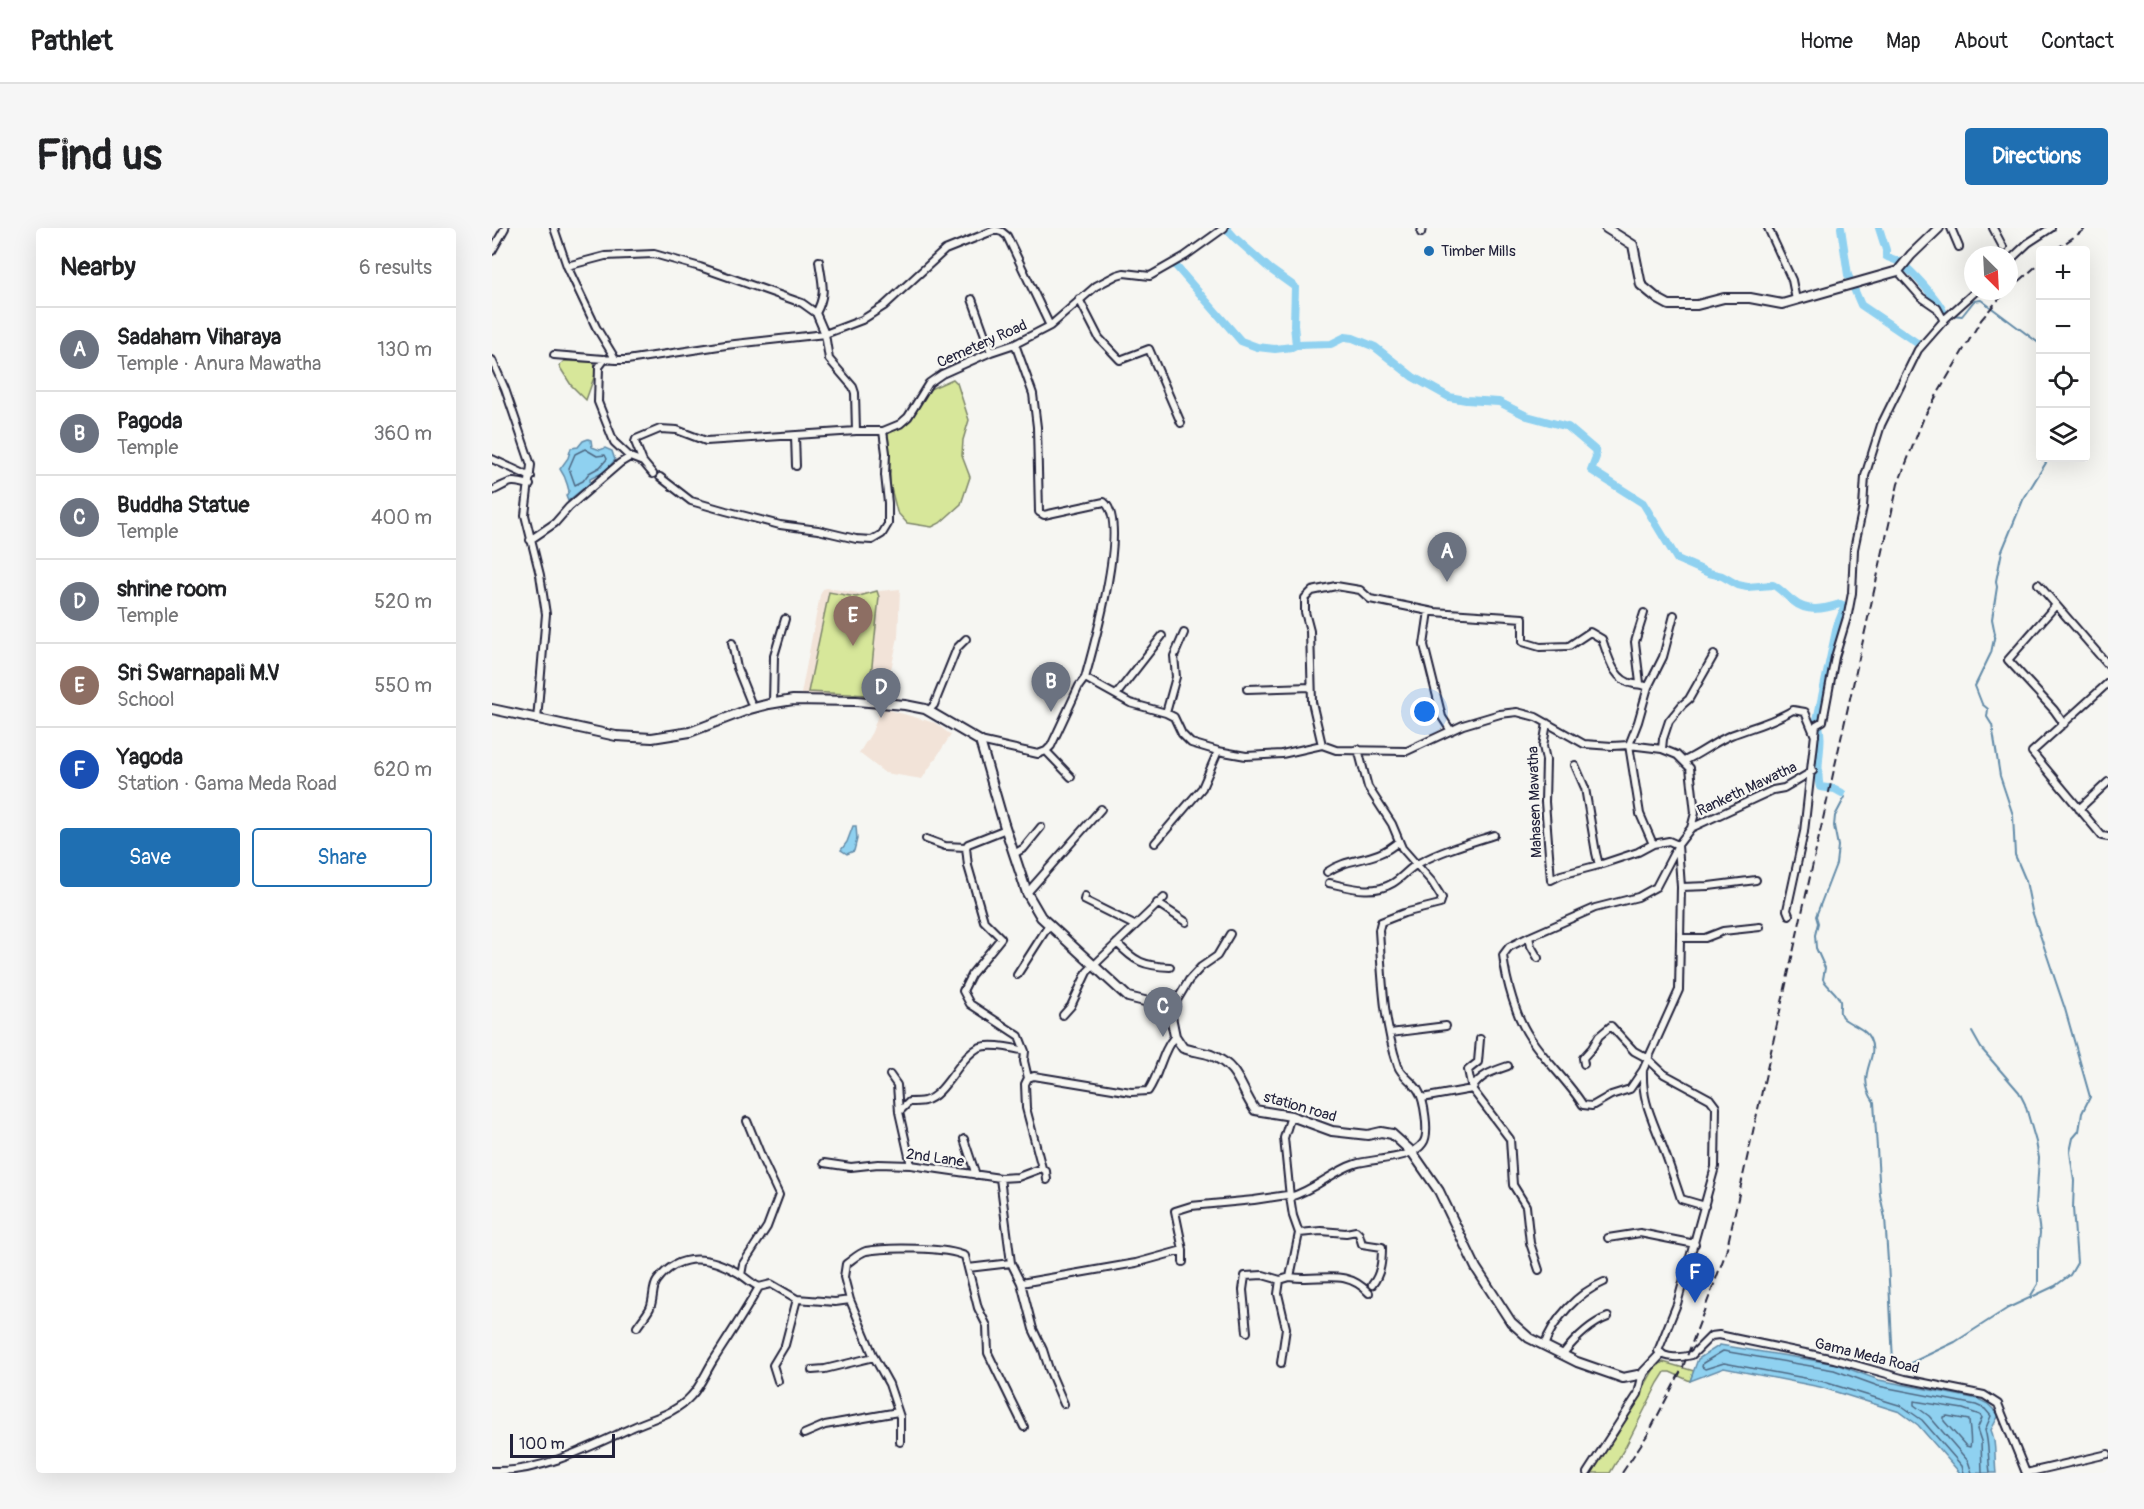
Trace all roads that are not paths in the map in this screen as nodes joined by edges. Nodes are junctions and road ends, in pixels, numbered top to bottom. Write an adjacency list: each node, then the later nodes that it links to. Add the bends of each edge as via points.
1 (505, 228): 12 (street)
2 (554, 228): 15 (street)
3 (1224, 228): 18 (street, Cemetery Road, via 1150,276 1117,275)
4 (1606, 228): 19 (street, via 1633,245 1641,285 1669,305 1697,305 1724,298 1782,304)
5 (1768, 228): 19 (street, via 1792,280)
6 (1939, 228): 16 (street)
7 (1951, 228): 11 (street)
8 (1994, 228): 10 (street)
9 (2051, 228): 13 (street)
10 (2003, 246)
11 (1959, 247)
12 (492, 251)
13 (2018, 252)
14 (819, 261): 21 (street, via 824,294)
15 (567, 266): 21 (street, via 605,256 654,254 802,303); 30 (street)
16 (1898, 271): 19 (street); 22 (street)
17 (972, 299): 26 (street)
18 (1079, 299): 23 (street, Cemetery Road); 31 (street, via 1099,338 1120,360 1149,349)
19 (1796, 300)
20 (1966, 300): 22 (street)
21 (816, 314): 24 (street)
22 (1945, 320): 73 (street, via 1918,350 1881,425 1865,476 1848,614 1823,721 1816,725)
23 (1050, 326): 24 (street, via 1007,236 995,230 945,250 884,306 862,320); 25 (street, Cemetery Road)
24 (825, 334): 30 (street); 32 (street, via 829,360 855,393)
25 (1015, 344): 26 (street, Cemetery Road); 57 (street, via 1034,394 1039,512 1044,515 1104,502 1113,524 1109,582)
26 (991, 352): 33 (street, Cemetery Road, via 934,378 905,421)
27 (554, 355): 28 (street)
28 (605, 359): 30 (street); 35 (street, via 599,367 598,402 614,442)
29 (492, 360): 40 (street, via 506,389 531,465)
30 (616, 360)
31 (1181, 423)
32 (856, 431): 33 (street); 34 (street)
33 (883, 431): 41 (street, via 888,524 872,540 780,525 717,509 691,501)
34 (795, 436): 37 (street, via 706,441 677,430 660,429 636,439); 38 (street)
35 (630, 457): 37 (street); 44 (street)
36 (492, 459): 40 (street)
37 (643, 462): 39 (street)
38 (796, 466)
39 (653, 474)
40 (531, 477): 42 (street)
41 (660, 477)
42 (530, 485): 43 (street, via 514,481); 44 (street, via 525,515)
43 (492, 491)
44 (530, 540): 69 (street, via 546,614)
45 (2038, 584): 46 (street)
46 (2056, 605): 56 (street); 71 (street, via 2008,660)
47 (1431, 611): 58 (street, via 1523,618 1523,642 1540,647 1569,646 1590,632 1602,639 1614,672 1633,684); 60 (street, via 1370,599 1360,590 1336,586 1312,591 1305,598); 72 (street, via 1424,645 1442,717)
48 (1644, 614): 58 (street, via 1635,642)
49 (1674, 615): 61 (street, via 1663,657)
50 (785, 619): 64 (street, via 774,656)
51 (1184, 633): 68 (street, via 1174,656 1176,677)
52 (1162, 636): 63 (street)
53 (966, 639): 67 (street, via 957,648)
54 (732, 643): 65 (street, via 737,669)
55 (1714, 654): 78 (street, via 1689,699 1669,721)
56 (2108, 665)
57 (1085, 678): 63 (street); 79 (street)
58 (1640, 683): 61 (street)
59 (2108, 683): 71 (street)
60 (1311, 687): 62 (street); 75 (street)
61 (1648, 687): 76 (street)
62 (1247, 688)
63 (1116, 695): 68 (street)
64 (773, 703): 65 (street); 67 (street, via 856,701)
65 (753, 708): 69 (street, via 690,732 652,738 616,736)
66 (492, 709): 69 (street)
67 (928, 711): 74 (street)
68 (1166, 713): 80 (street, via 1174,717 1191,743)
69 (537, 720)
70 (1547, 723): 72 (street, via 1517,712); 76 (street, via 1584,744); 101 (street, Mahasen Mawatha, via 1543,746 1551,880)
71 (2064, 724): 87 (street, via 2032,752)
72 (1451, 731): 77 (street, via 1407,751)
73 (1816, 737): 81 (street, via 1805,712 1793,710 1728,736); 83 (street)
74 (980, 741): 79 (street, via 1038,754); 90 (street)
75 (1322, 745): 77 (street, via 1335,750); 80 (street, via 1282,754 1246,756)
76 (1629, 745): 78 (street); 96 (street, via 1640,814)
77 (1358, 749): 94 (street, via 1368,787)
78 (1662, 749): 81 (street)
79 (1046, 751): 84 (street)
80 (1218, 751): 95 (street, via 1202,788)
81 (1684, 761): 89 (street, via 1690,768 1695,813)
82 (1575, 765): 101 (street, via 1586,788)
83 (1813, 771): 89 (street, Ranketh Mawatha, via 1784,788); 110 (street)
84 (1071, 777)
85 (2108, 782): 87 (street)
86 (1101, 809): 106 (street)
87 (2079, 809): 92 (street, via 2102,836)
88 (1041, 827): 99 (street)
89 (1691, 828): 97 (street)
90 (1006, 829): 98 (street); 99 (street)
91 (1494, 835): 100 (street)
92 (2108, 837)
93 (926, 839): 98 (street, via 945,846)
94 (1399, 841): 100 (street); 102 (street, via 1389,850)
95 (1155, 843)
96 (1653, 844): 97 (street, via 1670,841); 101 (street)
97 (1678, 845): 105 (street); 116 (street, via 1656,887)
98 (966, 847): 129 (street, via 984,921 1000,938 963,991 970,1004 1019,1036)
99 (1014, 854): 106 (street)
100 (1416, 864): 104 (street, via 1394,883 1378,889 1359,890); 126 (street, via 1442,898 1440,904 1381,922 1379,948)
101 (1599, 865)
102 (1327, 872)
103 (1756, 879): 105 (street)
104 (1329, 883)
105 (1681, 887): 117 (street)
106 (1027, 892): 112 (street)
107 (1084, 896): 113 (street, via 1084,900)
108 (1164, 898): 109 (street)
109 (1157, 903): 111 (street); 113 (street)
110 (1789, 915)
111 (1186, 922)
112 (1049, 925): 120 (street); 122 (street)
113 (1134, 925): 118 (street)
114 (1760, 927): 117 (street, via 1722,931 1705,938)
115 (1230, 934): 123 (street, via 1217,956 1201,967)
116 (1530, 937): 119 (street); 133 (street, via 1509,947 1503,955 1506,982 1530,1038 1583,1105 1592,1106 1630,1089)
117 (1681, 938): 130 (street, via 1679,990)
118 (1117, 943): 120 (street); 121 (street, via 1147,966)
119 (1538, 958)
120 (1094, 965): 123 (street, via 1128,997); 124 (street)
121 (1170, 967)
122 (1017, 975)
123 (1168, 1007): 127 (street)
124 (1063, 1015)
125 (1446, 1026): 126 (street)
126 (1390, 1033): 137 (street, via 1398,1068)
127 (1175, 1035): 135 (street, via 1149,1091); 139 (street, station road, via 1183,1048 1226,1062 1255,1110)
128 (1480, 1039): 136 (street, via 1479,1062 1468,1070)
129 (1025, 1051): 135 (street); 138 (street, via 1007,1046 980,1047 960,1063 942,1089 926,1101 909,1102)
130 (1647, 1058): 131 (street, via 1634,1051 1611,1026 1583,1058); 133 (street); 150 (street, via 1664,1074 1710,1099 1716,1107 1715,1167)
131 (1584, 1064)
132 (1508, 1066): 136 (street, via 1488,1073)
133 (1643, 1070): 150 (street, via 1642,1088 1648,1111 1681,1199)
134 (890, 1075): 138 (street, via 897,1085)
135 (1028, 1078): 145 (street, via 1026,1108)
136 (1472, 1089): 137 (street); 158 (street, via 1510,1139 1513,1185 1526,1206 1530,1243)
137 (1422, 1098): 142 (street, via 1427,1136)
138 (899, 1112): 144 (street)
139 (1291, 1116): 142 (street, station road, via 1332,1131 1368,1135 1382,1131 1392,1134); 149 (street, via 1284,1138)
140 (747, 1121): 159 (street, via 779,1195)
141 (964, 1139): 146 (street)
142 (1412, 1152): 149 (street, via 1354,1164); 172 (street, station road, via 1439,1191 1476,1269 1511,1322)
143 (824, 1163): 144 (street, 2nd Lane, via 851,1167)
144 (911, 1165): 146 (street, 2nd Lane)
145 (1042, 1168): 147 (street, 2nd Lane, via 1018,1177); 148 (street)
146 (976, 1175): 147 (street, 2nd Lane)
147 (1000, 1178): 156 (street)
148 (1047, 1180)
149 (1290, 1197): 151 (street); 154 (street, via 1273,1196 1175,1211)
150 (1705, 1206): 153 (street)
151 (1299, 1233): 160 (street); 164 (street, via 1356,1231 1362,1244 1382,1247 1382,1264)
152 (1608, 1238): 153 (street, via 1640,1233)
153 (1695, 1244): 173 (street, via 1658,1351)
154 (1183, 1250): 155 (street); 163 (street, via 1136,1263)
155 (1182, 1262)
156 (1011, 1263): 157 (street); 163 (street)
157 (968, 1268): 168 (street, via 965,1256 955,1251 864,1251 846,1264 844,1277); 182 (street, via 987,1326 988,1353)
158 (1539, 1270)
159 (741, 1275): 165 (street); 170 (street, via 713,1262 686,1259 674,1264 656,1282 650,1308)
160 (1290, 1277): 161 (street); 166 (street, via 1350,1278)
161 (1280, 1280): 171 (street, via 1263,1275 1245,1276); 176 (street, via 1278,1294 1286,1328)
162 (1604, 1282): 172 (street, via 1563,1314 1548,1334)
163 (1021, 1283): 180 (street, via 1033,1329)
164 (1372, 1285)
165 (759, 1287): 167 (street, via 771,1284); 186 (street, via 692,1396 668,1414 554,1461 513,1471)
166 (1368, 1293)
167 (797, 1299): 168 (street); 179 (street, via 785,1345 774,1365)
168 (850, 1300): 175 (street)
169 (1608, 1317): 174 (street, via 1583,1332)
170 (637, 1327)
171 (1247, 1332)
172 (1544, 1347): 174 (street, station road)
173 (1661, 1354): 178 (street); 188 (street, Gama Meda Road, via 1692,1355 1711,1336 1719,1335 1984,1395 1998,1404)
174 (1562, 1355): 178 (street, station road, via 1623,1378)
175 (874, 1357): 177 (street); 181 (street, via 889,1384)
176 (1281, 1363)
177 (812, 1370)
178 (1642, 1377): 187 (street, via 1638,1394)
179 (778, 1382)
180 (1064, 1404)
181 (897, 1412): 183 (street, via 825,1425); 184 (street)
182 (1024, 1426)
183 (804, 1434)
184 (900, 1442)
185 (2108, 1454): 188 (street)
186 (492, 1471)
187 (1587, 1473)
188 (2026, 1473)

